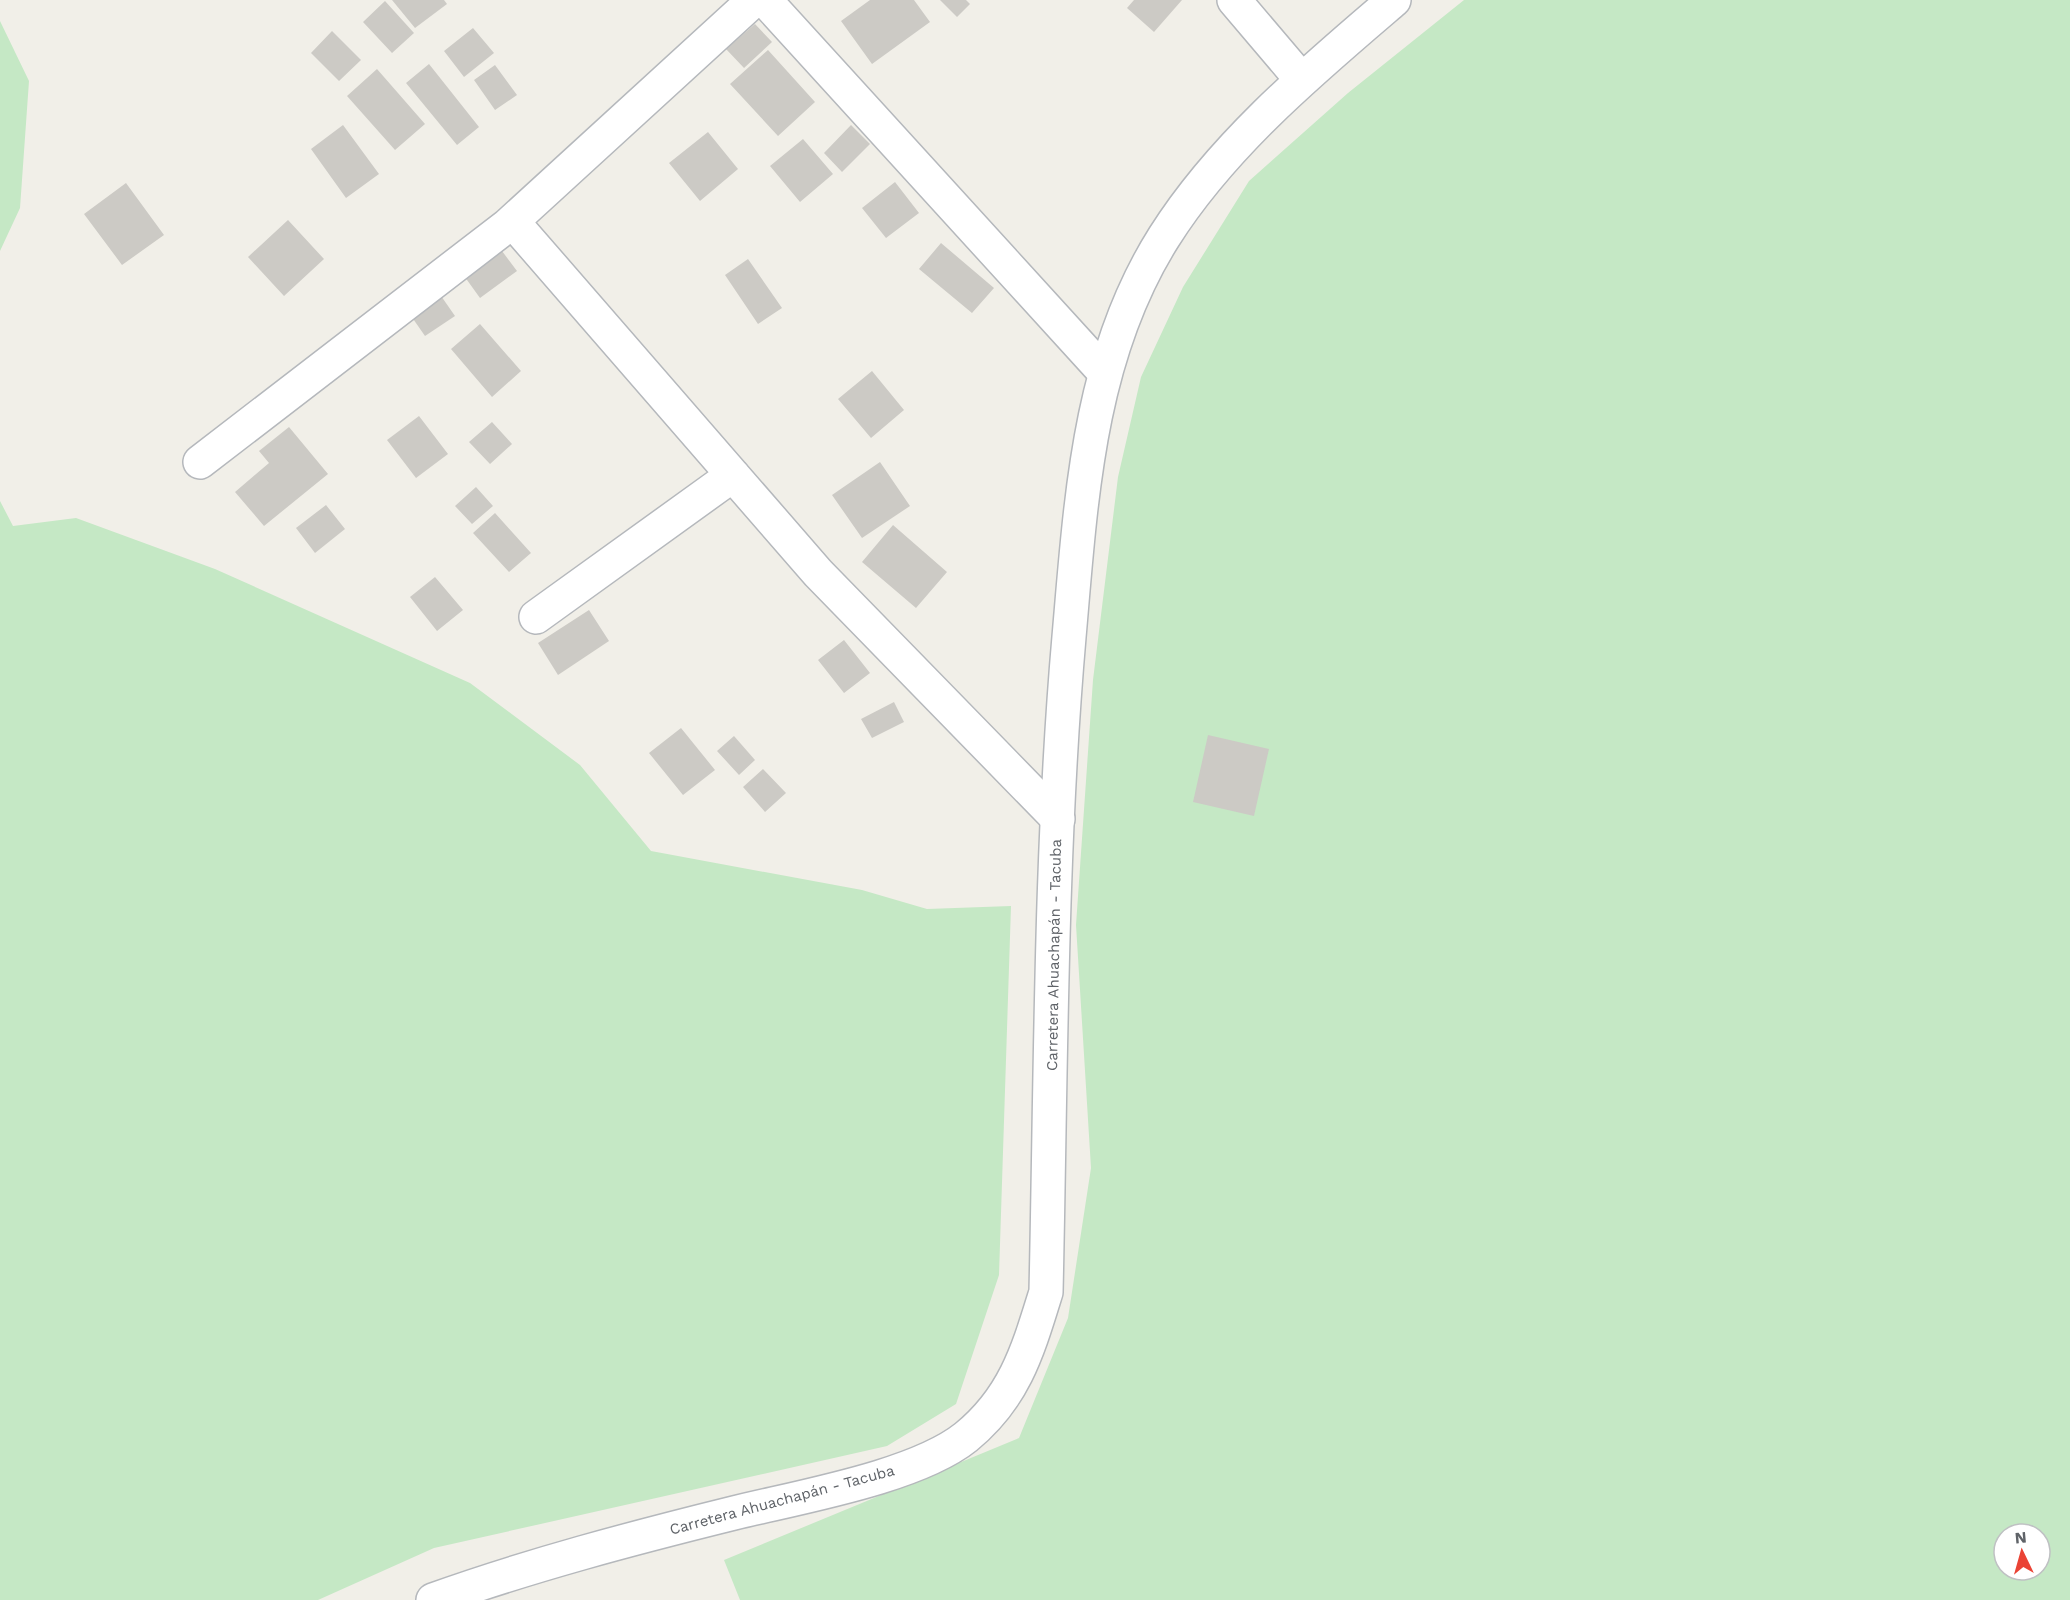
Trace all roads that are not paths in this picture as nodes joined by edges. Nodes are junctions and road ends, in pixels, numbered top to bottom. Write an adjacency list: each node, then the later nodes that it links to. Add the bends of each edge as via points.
1 (754, 0): 6 (street)
2 (765, 0): 7 (street)
3 (1234, 0): 5 (street)
4 (1394, 0): 5 (street, Carretera Ahuachapán - Tacuba)
5 (1301, 79): 7 (street, Carretera Ahuachapán - Tacuba, via 1211,176 1164,237 1116,337)
6 (508, 225): 8 (street); 9 (street, via 520,230)
7 (1105, 373): 11 (street, Carretera Ahuachapán - Tacuba, via 1095,406 1083,480 1059,749)
8 (200, 462)
9 (733, 475): 10 (street); 11 (street, via 818,573)
10 (537, 617)
11 (1058, 819): 12 (street, Carretera Ahuachapán - Tacuba, via 1046,1292 1028,1350 1008,1393 965,1438 934,1455 867,1480 600,1549)
12 (433, 1600)

